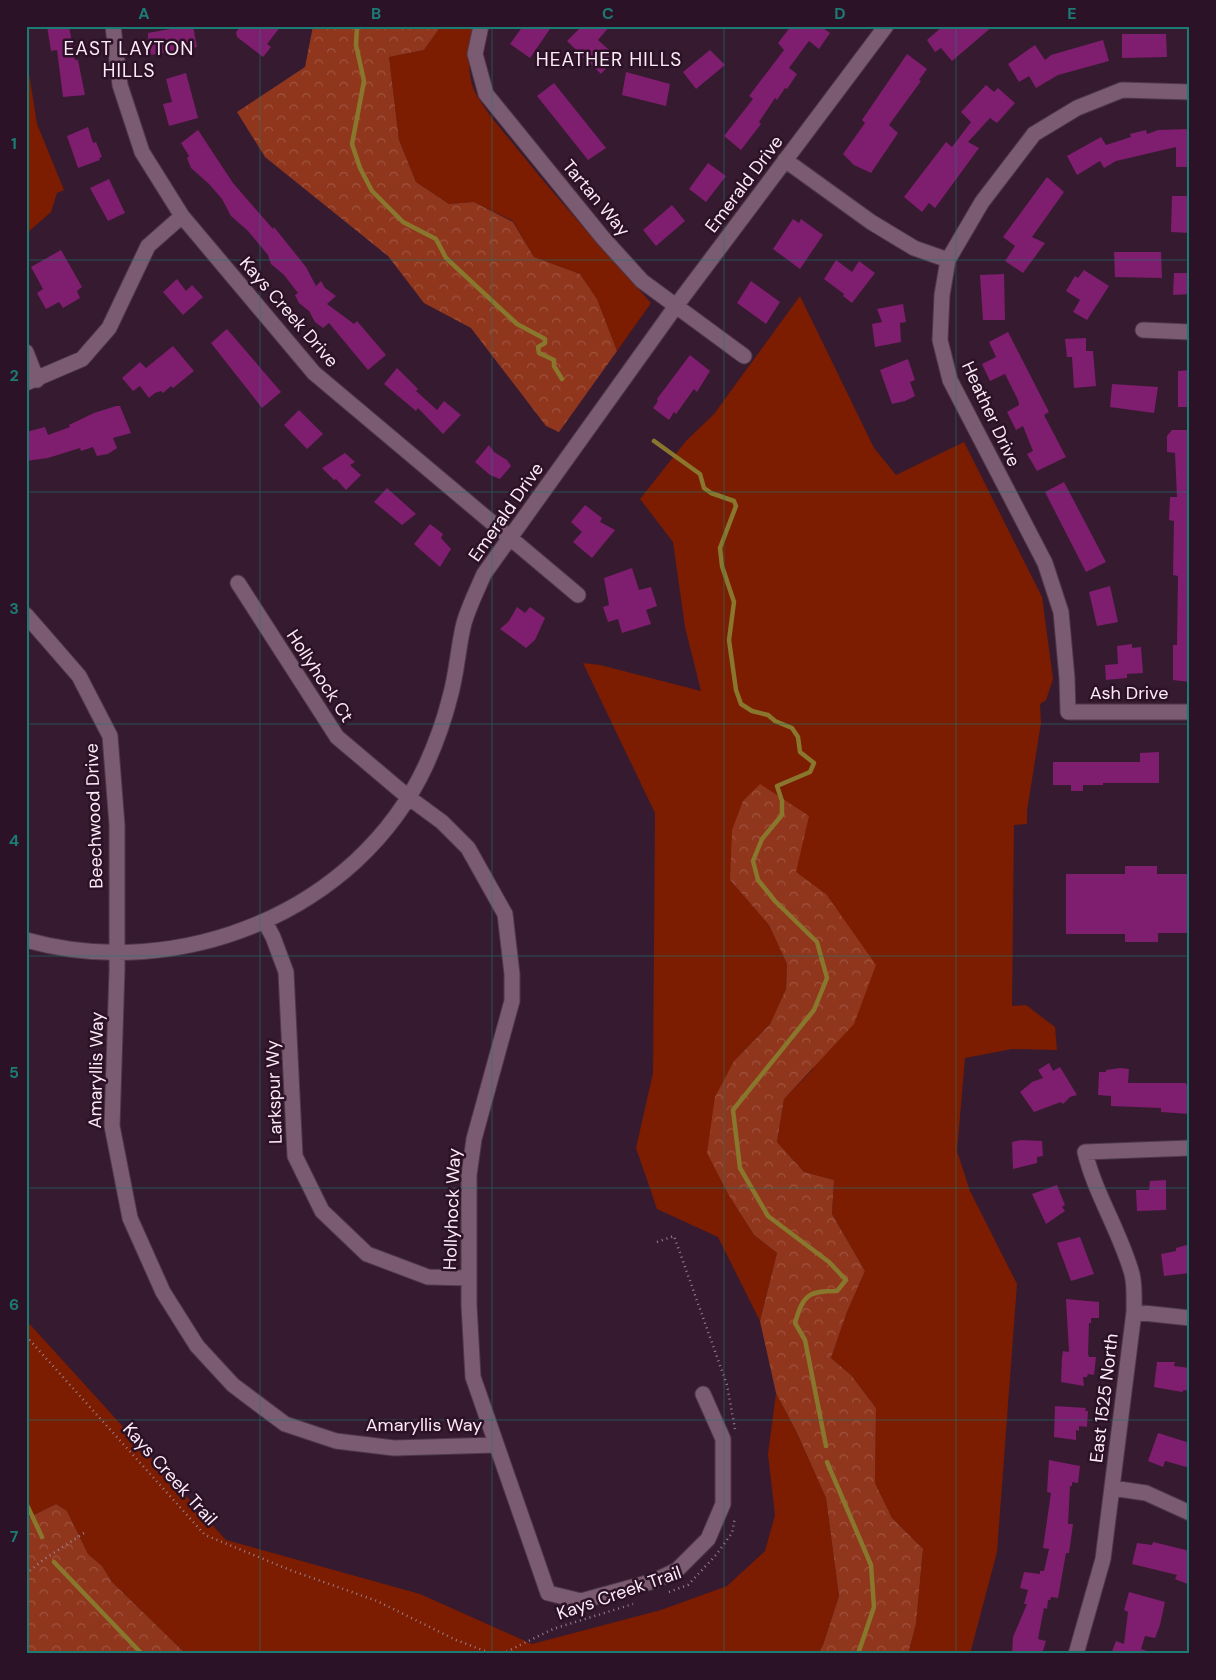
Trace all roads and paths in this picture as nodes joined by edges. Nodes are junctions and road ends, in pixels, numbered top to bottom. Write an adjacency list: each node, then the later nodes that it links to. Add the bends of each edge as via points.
1 (113, 26): 6 (street, Kays Creek Drive, via 120,85 142,152)
2 (481, 26): 8 (street, Tartan Way, via 475,54 486,94 603,238 642,281)
3 (886, 26): 5 (street, Emerald Drive)
4 (1190, 92): 7 (street, Heather Drive, via 1122,90 1077,108 1034,134 982,202)
5 (785, 160): 7 (street, via 914,248); 8 (street, Emerald Drive)
6 (182, 216): 13 (street, via 148,246 108,328 82,359); 14 (street, Kays Creek Drive, via 314,373)
7 (948, 260): 18 (street, Heather Drive, via 940,340 948,372 1044,563 1061,612)
8 (676, 306): 12 (street, Tartan Way); 14 (street, Emerald Drive)
9 (1143, 330): 10 (street)
10 (1190, 332)
11 (26, 352): 13 (street)
12 (744, 356)
13 (31, 382)
14 (509, 538): 16 (street, Kays Creek Drive); 20 (street, Emerald Drive, via 484,574 468,614 442,725)
15 (238, 583): 20 (street, Hollyhock Ct, via 337,737)
16 (578, 595)
17 (26, 615): 23 (street, Beechwood Drive, via 79,676 110,736 117,825)
18 (1068, 712): 19 (street, Ash Drive)
19 (1190, 712)
20 (408, 797): 21 (street, Emerald Drive, via 386,828 328,886); 26 (street, Hollyhock Way, via 442,822 468,848 505,914 509,944 512,1001 474,1139 469,1175)
21 (265, 922): 23 (street, Emerald Drive, via 188,945); 26 (street, Larkspur Wy, via 286,972 295,1156 322,1211 367,1254 428,1277)
22 (26, 940): 23 (street, Emerald Drive, via 78,951)
23 (117, 952): 32 (street, Amaryllis Way, via 112,1126 130,1218 163,1292 197,1346 233,1386 285,1424 336,1442 394,1448)
24 (1190, 1148): 27 (street, East 1525 North, via 1085,1152 1132,1276)
25 (658, 1242): 31 (path, via 674,1236 727,1384)
26 (469, 1278): 32 (street, Hollyhock Way, via 473,1377)
27 (1134, 1312): 28 (street); 33 (street, East 1525 North)
28 (1190, 1318)
29 (26, 1336): 40 (path, Kays Creek Trail, via 205,1535 377,1601 456,1640)
30 (703, 1394): 32 (street, Hollyhock Way, via 723,1438 723,1504 708,1539 676,1570 654,1581 582,1601 548,1593)
31 (736, 1434)
32 (496, 1445)
33 (1112, 1488): 34 (street, via 1146,1493); 42 (street, East 1525 North, via 1102,1559)
34 (1190, 1513)
35 (735, 1515): 38 (path, Kays Creek Trail, via 732,1533 716,1555 688,1585)
36 (86, 1531): 37 (path)
37 (26, 1574)
38 (664, 1593)
39 (640, 1601): 41 (path, Kays Creek Trail, via 553,1629)
40 (493, 1654)
41 (502, 1654)
42 (1076, 1654)

